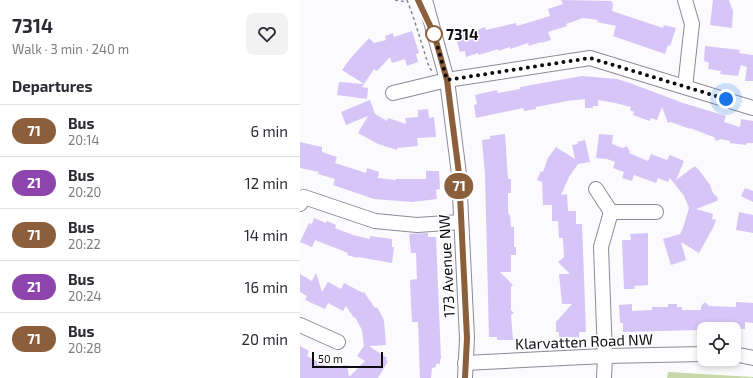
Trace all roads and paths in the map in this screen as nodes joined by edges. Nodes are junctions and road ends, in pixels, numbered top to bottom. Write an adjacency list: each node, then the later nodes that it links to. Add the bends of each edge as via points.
1 (395, 0): 4 (path)
2 (425, 0): 5 (street, 173 Avenue NW)
3 (685, 0): 7 (street, via 692,24)
4 (411, 1): 5 (street, 173 Avenue NW); 6 (path, via 414,19)
5 (434, 34): 6 (street, 173 Avenue NW)
6 (440, 82): 7 (street, via 590,58); 8 (street); 14 (street, 173 Avenue NW, via 459,174)
7 (685, 87): 9 (street)
8 (393, 93)
9 (753, 108)
10 (596, 189): 12 (street)
11 (302, 201): 14 (street, via 375,221 417,225)
12 (611, 212): 13 (street); 19 (street, via 601,247)
13 (656, 212)
14 (461, 222): 21 (street, 173 Avenue NW, via 467,338)
15 (300, 325): 16 (street)
16 (338, 342)
17 (697, 354): 19 (street, Klarvatten Road NW)
18 (741, 355): 20 (street)
19 (605, 356): 21 (street, Klarvatten Road NW); 23 (street)
20 (753, 358)
21 (465, 363): 22 (street, 173 Avenue NW)
22 (465, 378)
23 (604, 378)

